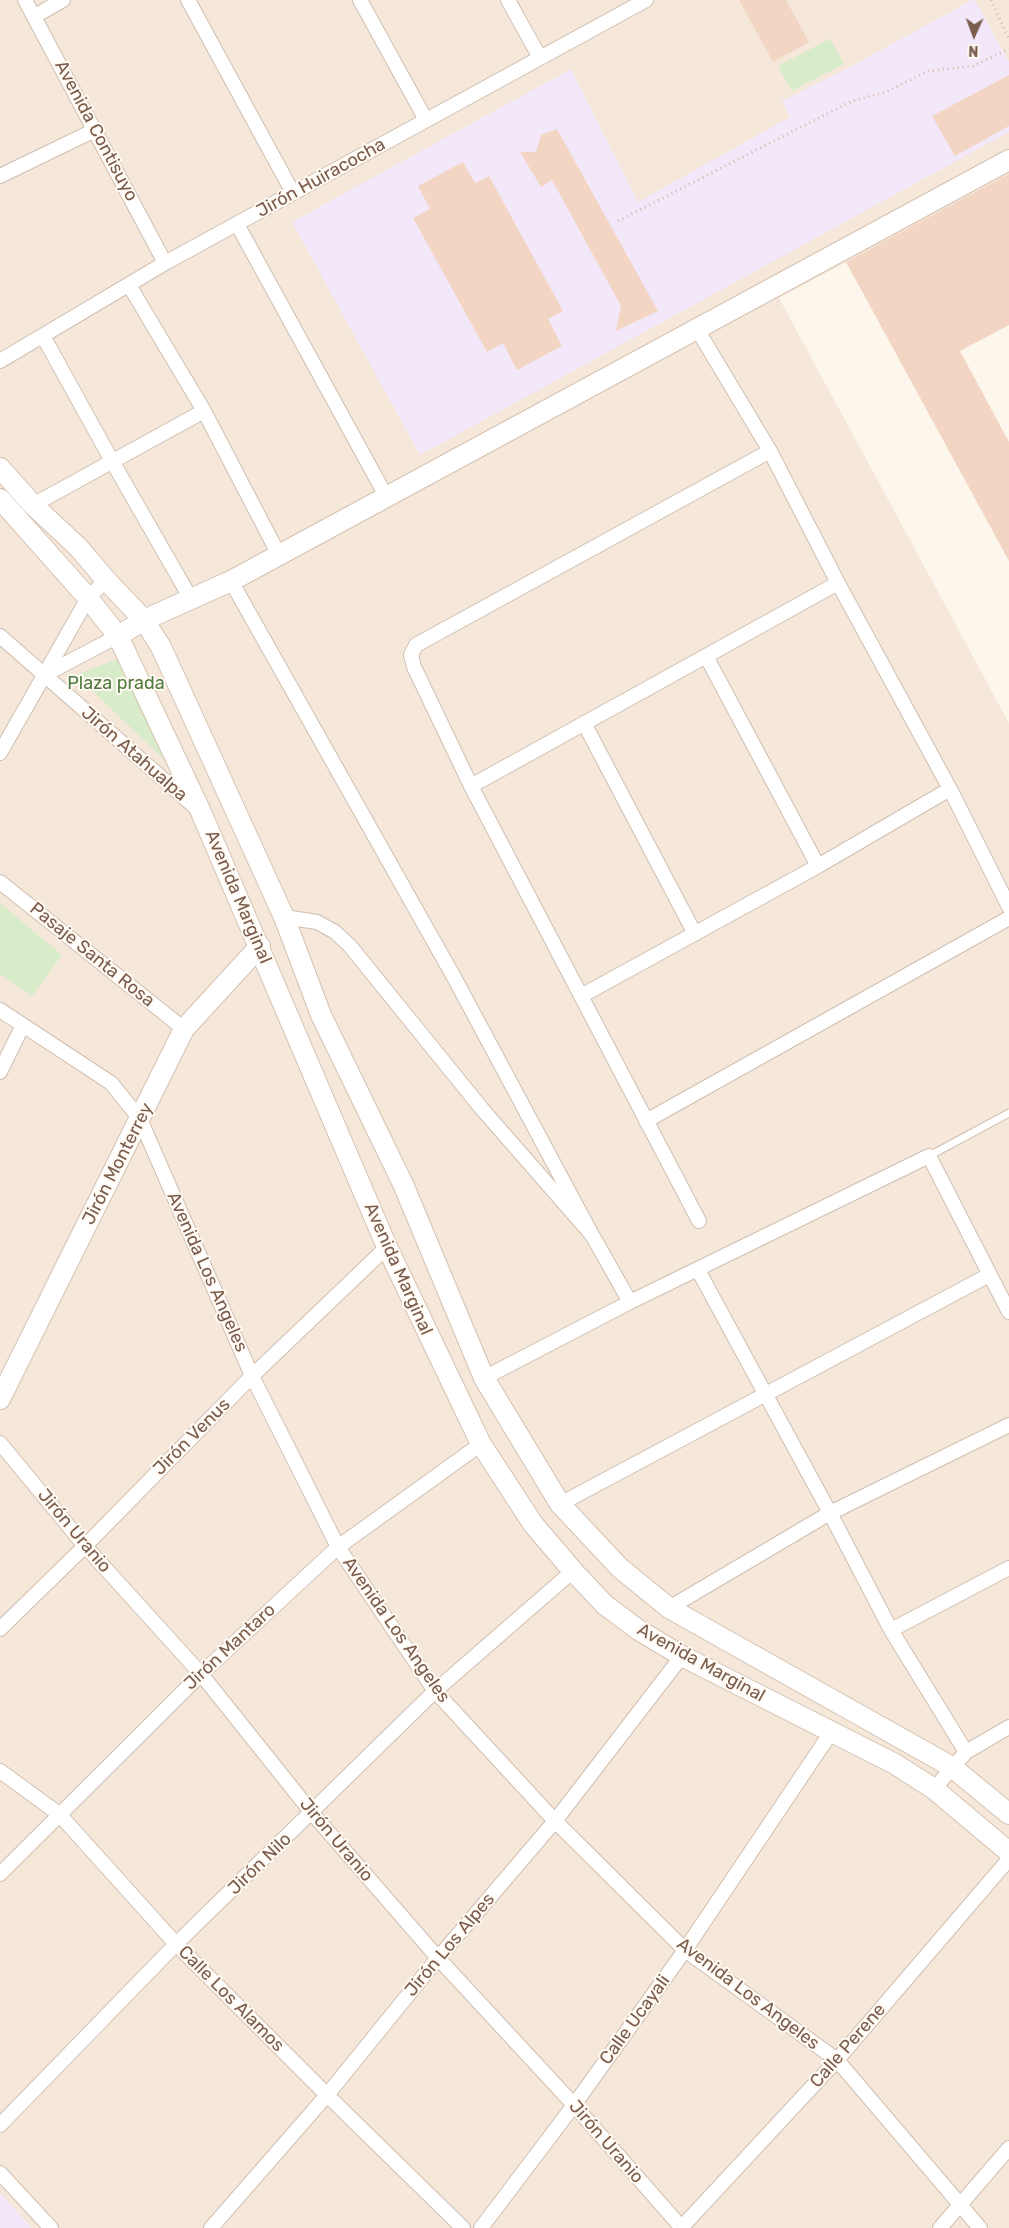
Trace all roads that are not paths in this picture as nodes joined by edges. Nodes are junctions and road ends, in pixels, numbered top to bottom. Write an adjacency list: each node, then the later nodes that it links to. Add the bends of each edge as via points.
1 (25, 0): 7 (street, Avenida Contisuyo)
2 (63, 0): 7 (street)
3 (188, 0): 13 (street)
4 (360, 0): 9 (street)
5 (508, 0): 8 (street)
6 (646, 0): 8 (street, Jirón Huiracocha)
7 (35, 16): 10 (street, Avenida Contisuyo)
8 (540, 58): 9 (street, Jirón Huiracocha)
9 (426, 120): 13 (street, Jirón Huiracocha)
10 (95, 130): 12 (street); 15 (street, Avenida Contisuyo)
11 (1009, 160): 17 (main road)
12 (0, 176)
13 (293, 193): 14 (street, Jirón Huiracocha)
14 (237, 224): 15 (street, Jirón Huiracocha); 24 (street)
15 (165, 263): 16 (street, Jirón Huiracocha)
16 (130, 284): 18 (street, Jirón Huiracocha); 20 (street)
17 (697, 329): 21 (street); 24 (main road)
18 (43, 336): 19 (street, Jirón Huiracocha); 22 (street)
19 (0, 361)
20 (204, 412): 22 (street); 27 (street)
21 (770, 451): 30 (street); 40 (street, via 416,645 411,655 414,667)
22 (112, 461): 26 (street); 32 (street)
23 (0, 468): 26 (main road, Avenida Marginal)
24 (386, 496): 27 (main road)
25 (0, 499): 31 (main road, Avenida Marginal)
26 (32, 504): 28 (main road, Avenida Marginal, via 79,548)
27 (279, 555): 29 (main road)
28 (106, 580): 31 (street); 33 (main road, Avenida Marginal)
29 (231, 581): 32 (main road); 60 (street, via 455,979)
30 (838, 583): 36 (street); 41 (street)
31 (88, 598): 35 (main road, Avenida Marginal); 37 (street)
32 (191, 599): 33 (main road)
33 (144, 620): 35 (main road); 46 (main road, Avenida Marginal, via 161,647)
34 (0, 636): 37 (street, Jirón Atahualpa)
35 (118, 636): 37 (street); 42 (main road, Avenida Marginal)
36 (706, 656): 38 (street); 43 (street)
37 (44, 675): 39 (street); 42 (street, Jirón Atahualpa)
38 (584, 724): 40 (street); 48 (street)
39 (0, 753)
40 (471, 786): 50 (street)
41 (950, 789): 43 (street); 45 (street)
42 (201, 812): 49 (main road, Avenida Marginal)
43 (818, 866): 48 (street)
44 (0, 882): 53 (street, Pasaje Santa Rosa)
45 (1009, 907)
46 (284, 917): 60 (street, via 317,922 350,946 482,1109); 67 (main road, Avenida Marginal, via 321,1014 403,1184)
47 (1009, 918): 57 (street)
48 (695, 934): 50 (street)
49 (260, 946): 53 (main road, Jirón Monterrey); 61 (main road, Avenida Marginal)
50 (581, 996): 57 (street)
51 (0, 1010): 52 (street, Avenida Los Angeles)
52 (23, 1025): 54 (street); 56 (street, Avenida Los Angeles, via 111,1083)
53 (184, 1029): 56 (main road, Jirón Monterrey)
54 (0, 1072)
55 (1009, 1113): 58 (lane)
56 (140, 1119): 66 (street, Avenida Los Angeles); 69 (main road, Jirón Monterrey)
57 (646, 1121): 59 (street)
58 (929, 1156): 62 (street); 63 (street)
59 (699, 1221)
60 (592, 1235): 64 (street)
61 (387, 1247): 66 (street, Jirón Venus); 72 (main road, Avenida Marginal)
62 (698, 1270): 64 (street); 68 (street)
63 (989, 1275): 65 (street); 68 (street)
64 (630, 1302): 67 (street)
65 (1009, 1312)
66 (252, 1376): 75 (street, Jirón Venus); 76 (street, Avenida Los Angeles)
67 (484, 1378): 73 (main road, Avenida Marginal)
68 (767, 1394): 73 (street); 74 (street)
69 (0, 1398)
70 (1009, 1425): 74 (street)
71 (0, 1443): 75 (street, Jirón Uranio)
72 (481, 1444): 76 (street, Jirón Mantaro); 78 (main road, Avenida Marginal, via 534,1524)
73 (560, 1504): 79 (main road, Avenida Marginal, via 620,1568)
74 (830, 1513): 79 (street); 81 (street)
75 (85, 1546): 80 (street, Jirón Venus); 83 (street, Jirón Uranio)
76 (338, 1547): 83 (street, Jirón Mantaro); 84 (street, Avenida Los Angeles)
77 (1009, 1568): 81 (street)
78 (573, 1571): 82 (main road, Avenida Marginal, via 605,1605); 84 (street, Jirón Nilo)
79 (669, 1608): 88 (main road, Avenida Marginal)
80 (0, 1629)
81 (891, 1630): 87 (street)
82 (682, 1656): 86 (main road, Avenida Marginal); 94 (street, Jirón Los Alpes)
83 (201, 1674): 91 (street, Jirón Uranio); 92 (street, Jirón Mantaro)
84 (435, 1691): 91 (street, Jirón Nilo); 94 (street, Avenida Los Angeles)
85 (1009, 1727): 87 (street)
86 (832, 1731): 90 (main road, Avenida Marginal); 99 (street, Calle Ucayali)
87 (966, 1752): 88 (street)
88 (952, 1767): 90 (street); 93 (main road, Avenida Marginal)
89 (0, 1771): 92 (street, Calle Los Alamos)
90 (934, 1789): 95 (main road, Avenida Marginal)
91 (312, 1813): 98 (street, Jirón Nilo); 100 (street, Jirón Uranio)
92 (59, 1814): 97 (street, Jirón Mantaro); 98 (street, Calle Los Alamos)
93 (1009, 1814)
94 (555, 1821): 99 (street, Avenida Los Angeles); 100 (street, Jirón Los Alpes)
95 (1009, 1852)
96 (1009, 1859): 101 (street, Calle Perene)
97 (0, 1874)
98 (176, 1944): 102 (street, Calle Los Alamos); 104 (street, Jirón Nilo)
99 (685, 1950): 101 (street, Avenida Los Angeles); 103 (street, Calle Ucayali)
100 (438, 1958): 102 (street, Jirón Los Alpes); 103 (street, Jirón Uranio)
101 (837, 2060): 107 (street, Avenida Los Angeles); 112 (street, Calle Perene)
102 (327, 2095): 109 (street, Jirón Los Alpes); 110 (street, Calle Los Alamos)
103 (574, 2105): 111 (street, Calle Ucayali); 112 (street, Jirón Uranio)
104 (0, 2125)
105 (1009, 2148): 107 (street)
106 (0, 2173): 108 (street)
107 (961, 2204): 113 (street); 114 (street, Avenida Los Angeles)
108 (51, 2228)
109 (211, 2228)
110 (463, 2228)
111 (481, 2228)
112 (681, 2228)
113 (940, 2228)
114 (980, 2228)

